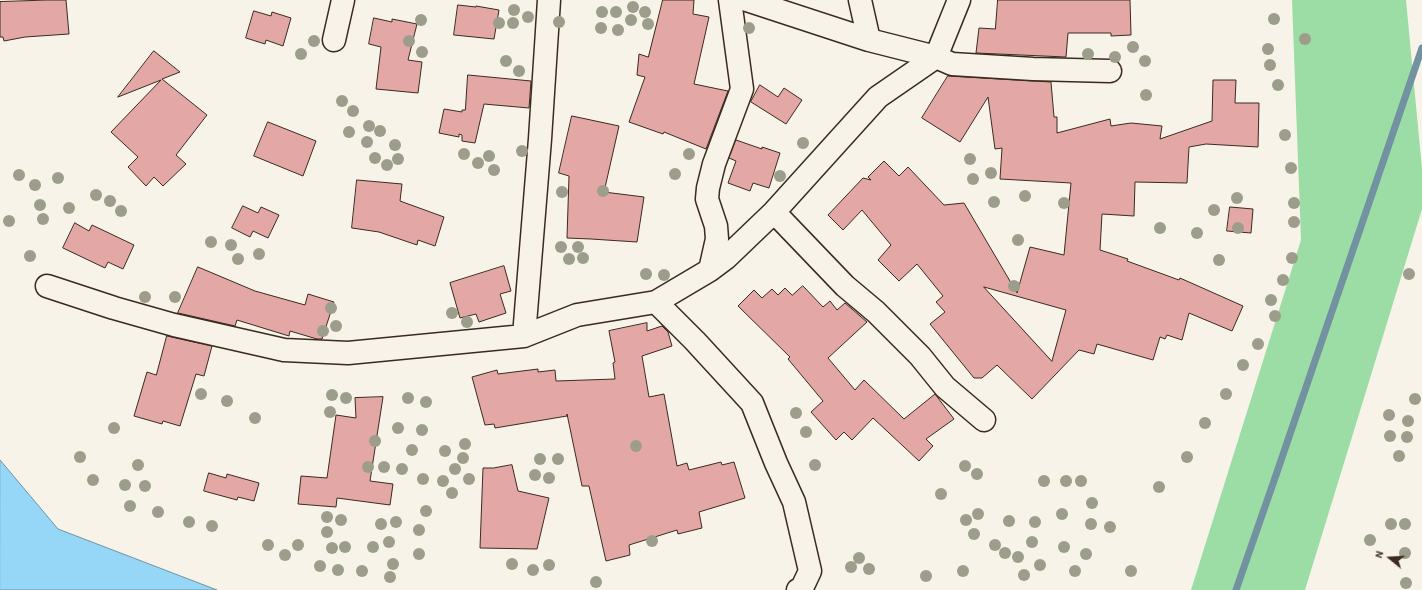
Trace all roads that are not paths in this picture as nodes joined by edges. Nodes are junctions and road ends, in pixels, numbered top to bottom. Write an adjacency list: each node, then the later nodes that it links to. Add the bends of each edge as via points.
1 (343, 0): 7 (street)
2 (549, 0): 15 (street)
3 (730, 0): 12 (street, via 742,89 714,164 708,188 717,239)
4 (747, 0): 8 (street)
5 (860, 0): 8 (street)
6 (959, 0): 9 (street)
7 (334, 40)
8 (869, 40): 9 (street)
9 (936, 57): 10 (street, via 952,64); 11 (street, via 878,97)
10 (1110, 70)
11 (774, 212): 12 (street); 16 (street, via 845,286 876,312 920,356 945,387)
12 (710, 270): 14 (street)
13 (47, 286): 15 (street, via 174,325 284,350 348,353)
14 (656, 302): 15 (street, via 577,315); 17 (street, via 752,403 794,502 810,571 802,588)
15 (524, 336)
16 (984, 420)
17 (798, 590)

